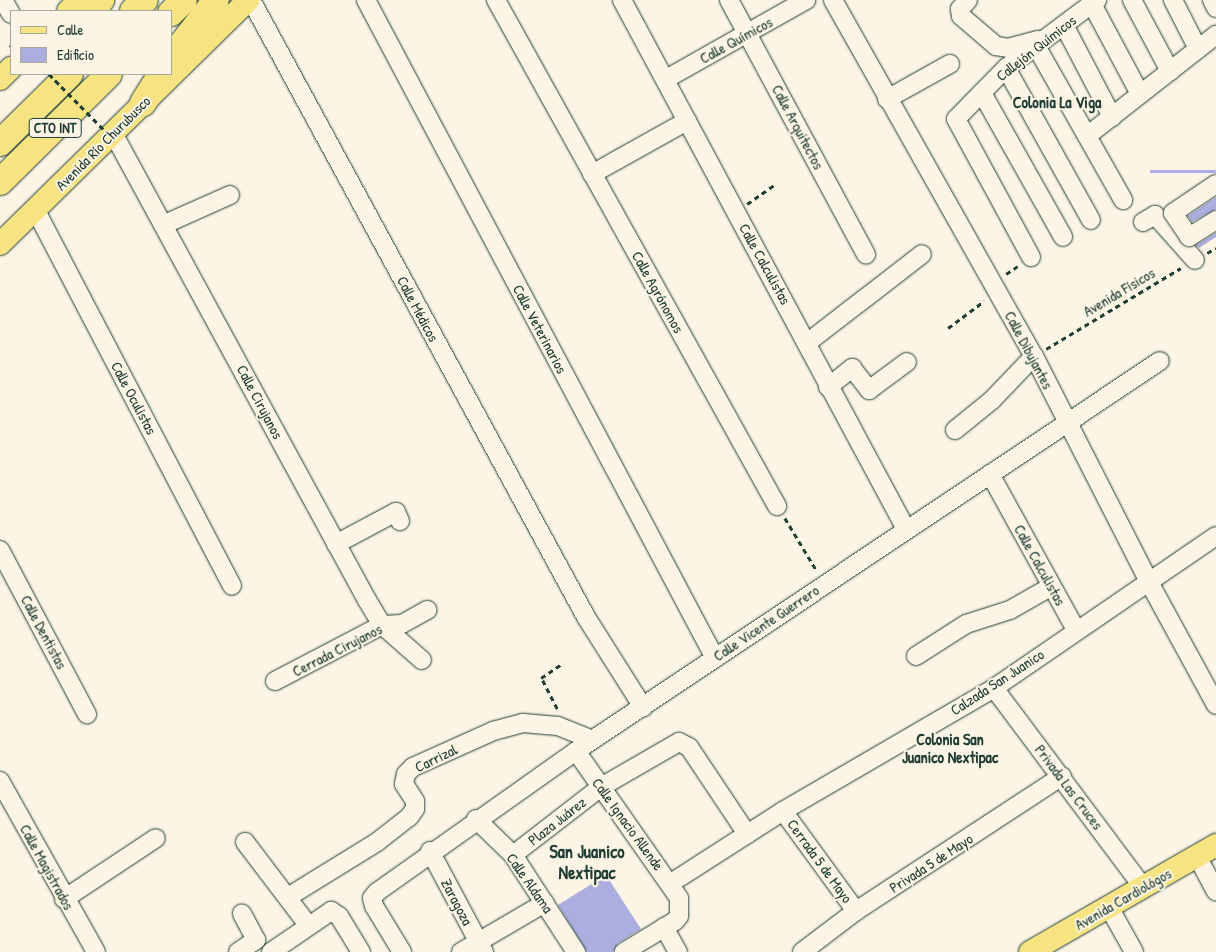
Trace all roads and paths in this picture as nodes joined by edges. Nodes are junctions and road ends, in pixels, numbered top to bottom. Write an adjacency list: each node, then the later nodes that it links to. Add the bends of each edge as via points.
1 (4, 0): 23 (street)
2 (80, 0): 20 (main road)
3 (102, 0): 21 (highway)
4 (145, 0): 22 (highway)
5 (184, 0): 24 (highway)
6 (216, 0): 30 (highway)
7 (249, 0): 40 (main road, Avenida Río Churubusco / CTO INT); 101 (street, Calle Médicos, via 586,617)
8 (366, 0): 95 (street, Calle Veterinarios)
9 (496, 0): 52 (street, Calle Agrónomos)
10 (622, 0): 42 (street, Calle Calculistas)
11 (729, 0): 26 (street, Calle Arquitectos)
12 (806, 0): 26 (street, Calle Químicos)
13 (833, 0): 45 (street, Calle Dibujantes)
14 (968, 0): 28 (street, via 960,9 961,16 996,46 1008,48)
15 (1132, 0): 34 (street)
16 (1173, 0): 29 (street)
17 (1212, 0): 19 (street)
18 (1094, 2): 25 (street, Callejón Químicos); 44 (street)
19 (1216, 8)
20 (69, 10)
21 (88, 10)
22 (134, 10)
23 (10, 12)
24 (172, 12)
25 (1064, 25): 28 (street, Callejón Químicos); 47 (street)
26 (748, 33): 42 (street, Calle Químicos); 67 (street, Calle Arquitectos)
27 (1216, 35): 29 (street)
28 (1042, 41): 32 (street, Callejón Químicos); 49 (street)
29 (1198, 48): 34 (street)
30 (172, 57)
31 (950, 64): 45 (street)
32 (1006, 68): 43 (street, Callejón Químicos); 60 (street)
33 (10, 69): 41 (main road)
34 (1170, 71): 44 (street)
35 (50, 75): 50 (path, bridge)
36 (69, 75): 51 (highway, CTO INT)
37 (109, 75): 53 (highway, CTO INT)
38 (160, 75): 46 (highway)
39 (172, 75): 46 (main road, Avenida Río Churubusco / CTO INT)
40 (172, 75)
41 (0, 79)
42 (666, 79): 48 (street, Calle Calculistas)
43 (982, 93): 64 (street); 69 (street, Callejón Químicos, via 956,119)
44 (1140, 94): 47 (street)
45 (887, 99): 74 (street, Calle Dibujantes)
46 (143, 103): 50 (main road, Avenida Río Churubusco / CTO INT)
47 (1112, 117): 49 (street)
48 (688, 121): 52 (street); 59 (street, Calle Calculistas)
49 (1087, 136): 57 (street)
50 (113, 137): 58 (main road, Avenida Río Churubusco / CTO INT); 63 (street, Calle Cirujanos)
51 (0, 143)
52 (592, 174): 81 (street, Calle Agrónomos)
53 (0, 182)
54 (1216, 184): 61 (street, bridge, via 1173,213 1189,237)
55 (774, 185): 59 (path)
56 (230, 195): 63 (street)
57 (1123, 200)
58 (35, 209): 65 (main road, Avenida Río Churubusco / CTO INT); 89 (street, Calle Oculistas)
59 (736, 212): 73 (street, Calle Calculistas)
60 (1091, 220)
61 (1216, 220)
62 (1143, 222): 70 (street, via 1156,215)
63 (165, 224): 85 (street, Calle Cirujanos)
64 (1063, 237)
65 (0, 244)
66 (1216, 248): 70 (path, Avenida Físicos)
67 (866, 254)
68 (922, 254): 73 (street)
69 (1031, 257)
70 (1194, 260): 74 (path, Avenida Físicos)
71 (984, 302): 72 (path)
72 (948, 328)
73 (807, 342): 77 (street, Calle Calculistas)
74 (1034, 356): 78 (street, Calle Dibujantes); 79 (street, via 992,400)
75 (1160, 361): 78 (street, Calle Vicente Guerrero)
76 (907, 362): 77 (street, via 869,390 852,368)
77 (828, 386): 83 (street, Calle Calculistas)
78 (1066, 421): 80 (street, Calle Vicente Guerrero); 87 (street, Calle Dibujantes)
79 (955, 430)
80 (990, 474): 83 (street, Calle Vicente Guerrero); 90 (street, Calle Calculistas)
81 (777, 506): 88 (path)
82 (400, 522): 85 (street, via 396,512)
83 (906, 529): 88 (street, Calle Vicente Guerrero)
84 (1216, 536): 87 (street, Calzada San Juanico)
85 (336, 544): 92 (street, Calle Cirujanos)
86 (0, 550): 102 (street, Calle Dentistas)
87 (1148, 582): 93 (street, Calzada San Juanico); 100 (street, Calle Dibujantes)
88 (824, 583): 95 (street, Calle Vicente Guerrero)
89 (232, 586)
90 (1052, 586): 93 (street, Calle Calculistas); 94 (street, via 1010,610 966,624)
91 (427, 610): 92 (street, Cerrada Cirujanos, via 402,624)
92 (382, 625): 96 (street, Calle Cirujanos); 98 (street, Cerrada Cirujanos)
93 (1076, 630): 99 (street, Calzada San Juanico)
94 (916, 656)
95 (715, 658): 101 (street, Calle Vicente Guerrero)
96 (422, 660)
97 (563, 663): 103 (path, via 541,678 559,714)
98 (275, 681)
99 (994, 688): 106 (street, Privada Las Cruces); 109 (street, Calzada San Juanico)
100 (1216, 705)
101 (643, 707): 104 (street, Calle Vicente Guerrero)
102 (87, 714)
103 (543, 724): 104 (street, Carrizal, via 577,732); 121 (street, Carrizal, via 506,725 413,767 406,774 404,784 415,801 415,809 409,817 377,842)
104 (592, 740): 105 (street, Calle Vicente Guerrero)
105 (576, 751): 108 (street, Calle Ignacio Allende); 110 (street, Calle Vicente Guerrero)
106 (1062, 776): 118 (street, Privada Las Cruces); 125 (street, Privada 5 de Mayo)
107 (0, 781): 122 (street, Calle Magistrados)
108 (601, 787): 111 (street, Plaza Juárez, via 679,742 689,747); 116 (street, Plaza Juárez); 119 (street, Calle Ignacio Allende)
109 (783, 811): 111 (street, Calzada San Juanico); 125 (street, Cerrada 5 de Mayo)
110 (476, 819): 115 (street, Calle Vicente Guerrero); 116 (street, Calle Aldama)
111 (747, 834): 119 (street, Calzada San Juanico)
112 (156, 838): 122 (street)
113 (245, 842): 121 (street)
114 (1216, 845): 117 (main road, Avenida Cardiológos)
115 (430, 851): 129 (street, Zaragoza); 134 (street, Calle Vicente Guerrero, via 372,898)
116 (512, 856): 123 (street, Calle Aldama)
117 (1197, 856): 118 (main road, Avenida Cardiológos); 120 (street)
118 (1143, 887): 124 (main road, Avenida Cardiológos)
119 (675, 891): 128 (street, via 679,916)
120 (1216, 891)
121 (288, 896): 127 (street)
122 (64, 899): 130 (street, Calle Magistrados)
123 (544, 903): 129 (street); 136 (street, Calle Aldama)
124 (1109, 907): 140 (main road, Avenida Cardiológos); 141 (street)
125 (856, 912): 139 (street, Privada 5 de Mayo)
126 (242, 914): 131 (street, via 256,940)
127 (308, 925): 132 (street); 133 (street, via 332,911 339,916)
128 (664, 927): 137 (street); 138 (street)
129 (481, 947): 135 (street)
130 (96, 952)
131 (238, 952)
132 (271, 952)
133 (361, 952)
134 (402, 952)
135 (461, 952)
136 (576, 952)
137 (624, 952)
138 (678, 952)
139 (802, 952)
140 (1030, 952)
141 (1134, 952)

